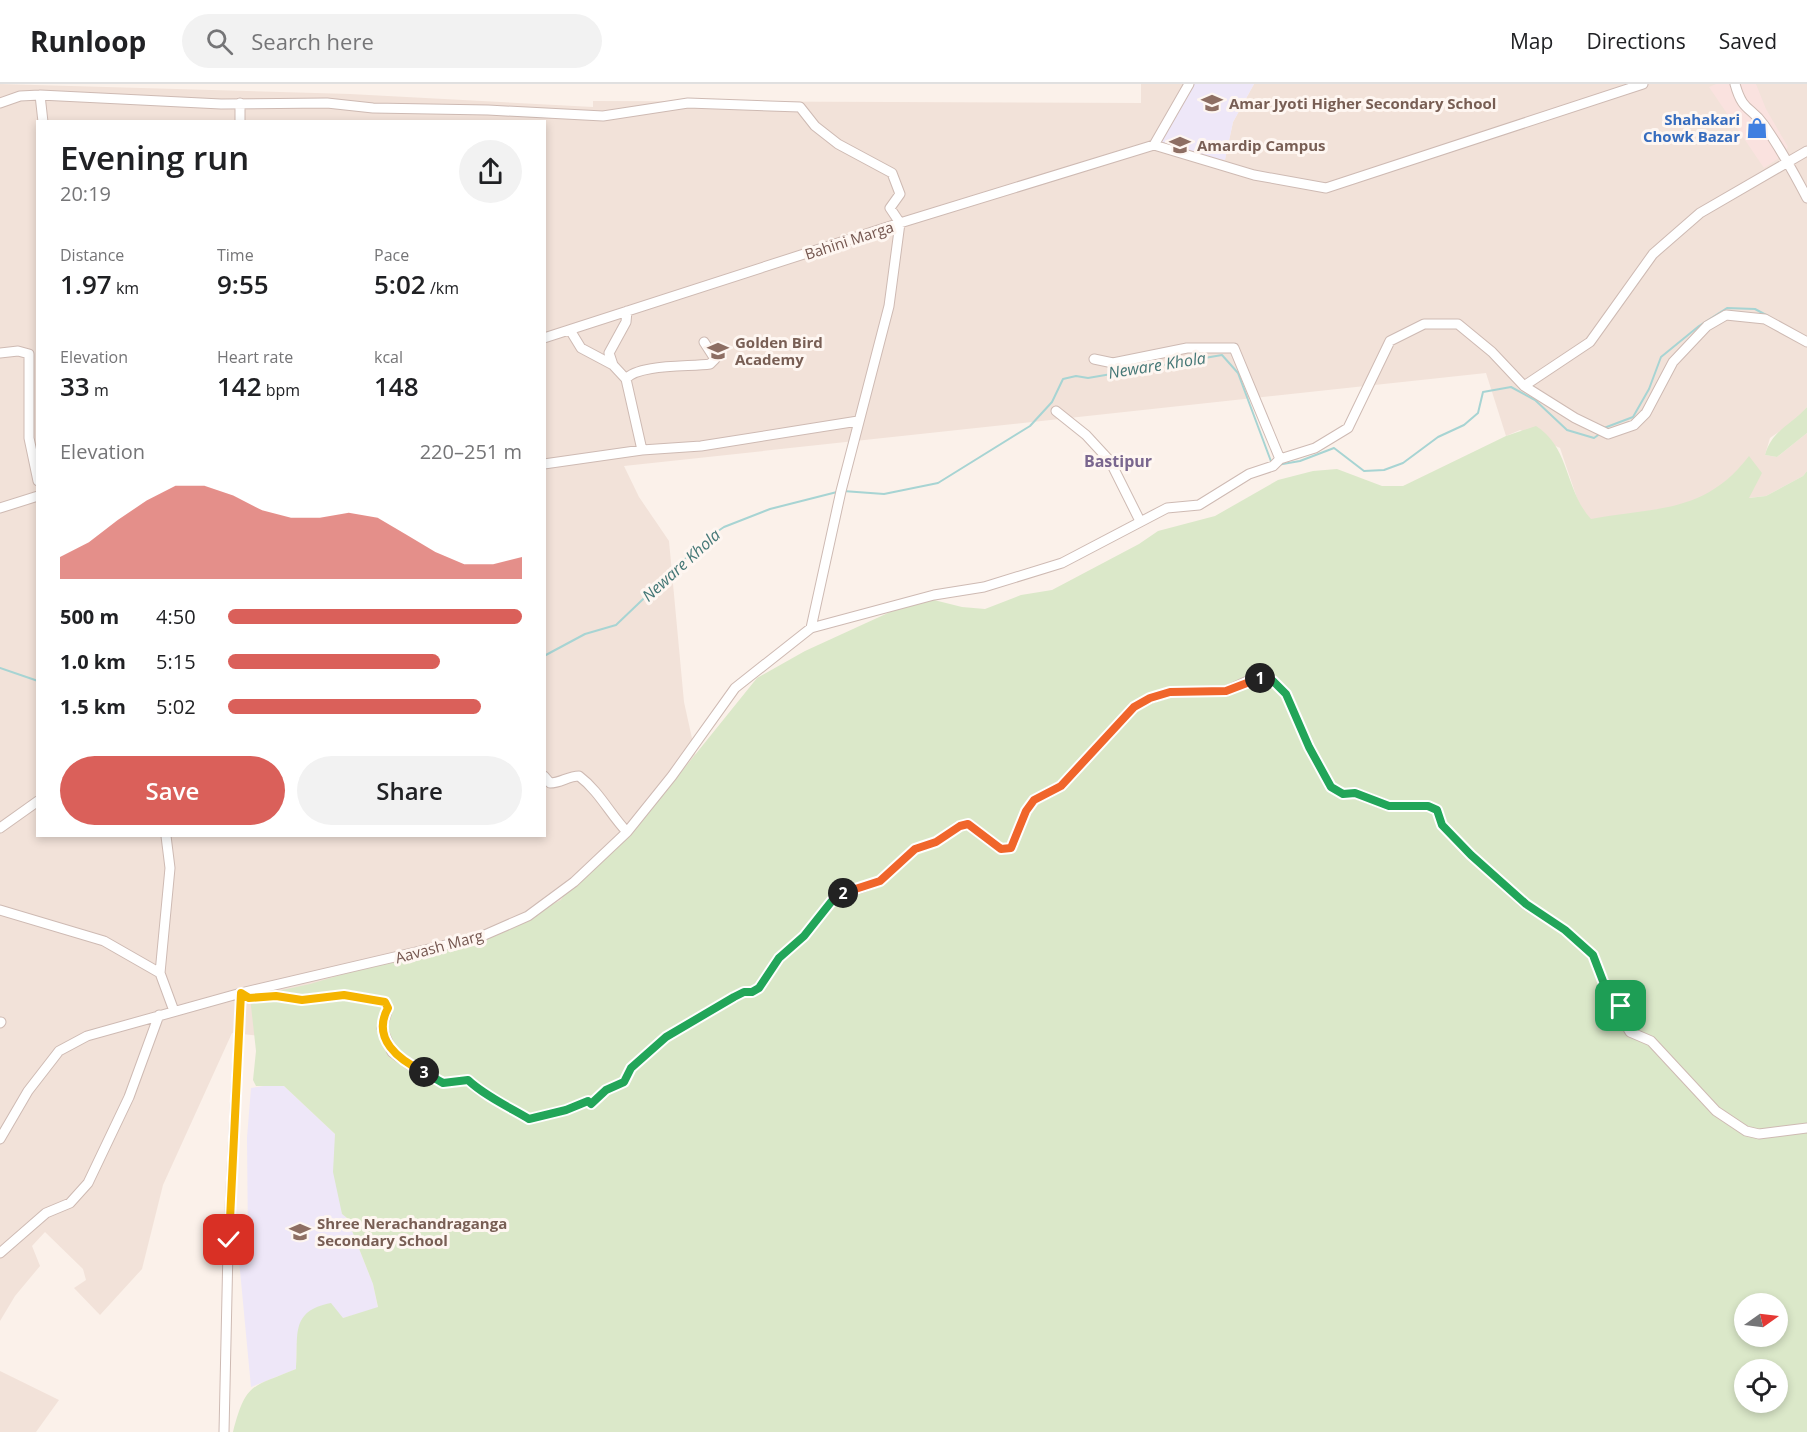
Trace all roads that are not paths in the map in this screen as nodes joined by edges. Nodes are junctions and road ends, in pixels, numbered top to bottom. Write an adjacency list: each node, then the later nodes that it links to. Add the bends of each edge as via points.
1 (1189, 84): 9 (street)
2 (1643, 84): 9 (street, via 1326,188 1254,175)
3 (1735, 84): 11 (street, via 1745,107 1761,121)
4 (40, 95): 5 (street); 6 (street); 7 (street)
5 (0, 103)
6 (240, 103): 8 (street); 13 (street, via 603,116 688,103 801,107 815,126 838,144 892,173 900,194 890,208)
7 (43, 120)
8 (240, 120)
9 (1154, 145): 13 (street, Bahini Marga)
10 (1807, 151): 11 (street)
11 (1788, 162): 12 (street); 23 (street, via 1700,213 1653,254 1590,342)
12 (1807, 198)
13 (900, 223): 14 (street, Bahini Marga); 25 (street, via 889,306)
14 (627, 310): 15 (street, Bahini Marga); 21 (street, via 626,322 610,346)
15 (570, 330): 16 (street, Bahini Marga); 21 (street, via 581,348)
16 (546, 337)
17 (704, 342): 22 (street, via 715,359 710,364 649,369 631,373)
18 (1807, 342): 23 (street, via 1765,319 1726,315 1707,326 1673,362 1646,413 1634,425 1608,435)
19 (0, 353): 29 (street, via 29,354 29,438)
20 (1094, 360): 27 (street, via 1113,363 1187,348 1234,348)
21 (613, 365): 22 (street)
22 (626, 379): 26 (street)
23 (1524, 386): 27 (street, via 1458,324 1424,324 1390,341 1348,428 1315,448)
24 (1056, 411): 32 (street, via 1110,460)
25 (858, 421): 26 (street, via 701,446); 33 (street)
26 (642, 450): 28 (street)
27 (1280, 459): 32 (street, via 1199,505 1167,508)
28 (546, 464)
29 (36, 471)
30 (36, 497): 31 (street)
31 (0, 508)
32 (1140, 521): 33 (street, via 1062,563 984,587 934,595)
33 (811, 628): 37 (street, Aavash Marg, via 735,688)
34 (546, 778): 37 (street, via 556,783 568,776 579,776 599,794)
35 (36, 802): 36 (street)
36 (0, 828)
37 (627, 832): 41 (street, Aavash Marg, via 552,900 528,916 480,937)
38 (166, 837): 40 (street, via 170,868)
39 (0, 910): 40 (street, via 104,941)
40 (160, 973): 42 (street)
41 (241, 993): 42 (street, Aavash Marg); 44 (street, via 249,998 276,996 302,1000 344,995 385,1002 388,1008 382,1028 392,1052 443,1083 468,1080 479,1091 529,1119 588,1101 591,1104 606,1090 624,1082 631,1068 666,1037 734,997 759,988 779,958 804,936 835,897 880,881 915,849 936,842 960,826 968,824 1001,849 1011,848 1034,800 1061,786 1134,707 1170,692 1226,691 1264,678 1286,694 1331,787 1389,806 1428,806 1437,810 1442,825 1471,855 1526,904 1593,955 1606,989 1621,1006 1629,1032 1651,1041 1716,1111 1746,1131 1759,1134); 47 (street, via 228,1249)
42 (174, 1011): 43 (street, Aavash Marg)
43 (159, 1015): 45 (street, Aavash Marg, via 87,1036 59,1051 28,1091); 46 (street, via 129,1097 88,1183 70,1203 46,1213)
44 (1807, 1128)
45 (0, 1139)
46 (0, 1253)
47 (224, 1432)

